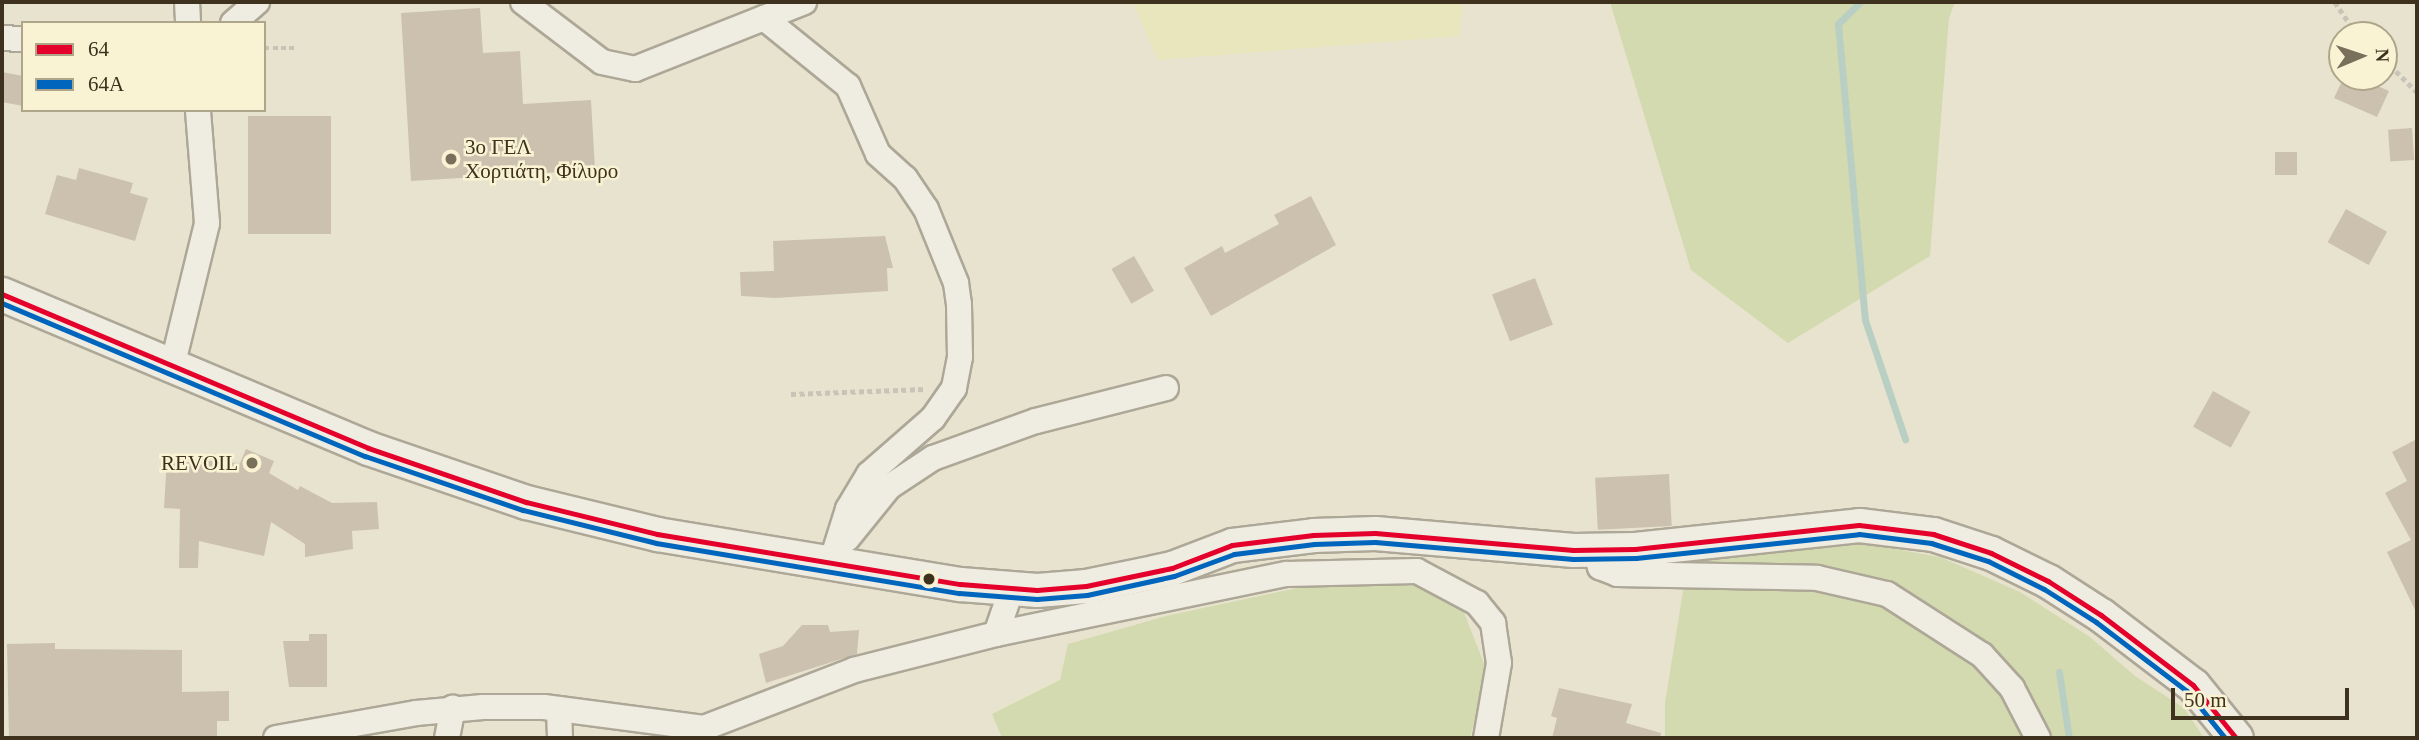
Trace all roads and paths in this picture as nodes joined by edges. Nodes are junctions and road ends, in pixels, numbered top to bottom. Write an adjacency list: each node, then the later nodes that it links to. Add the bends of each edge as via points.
1 (187, 2): 7 (street)
2 (257, 2): 8 (street)
3 (523, 2): 6 (street, via 602,62 635,69)
4 (804, 2): 6 (street)
5 (2335, 2): 9 (path)
6 (764, 18): 19 (street, via 844,80 878,154 905,178 926,209 956,283 961,329)
7 (188, 21)
8 (235, 21)
9 (2348, 21)
10 (2, 38): 11 (street)
11 (21, 39)
12 (266, 48): 13 (path)
13 (298, 48)
14 (2398, 73): 15 (path)
15 (2417, 92)
16 (198, 112): 18 (street, via 207,223)
17 (5, 296): 18 (main road)
18 (173, 363): 23 (main road, via 368,448 526,502 657,534)
19 (954, 388): 21 (path); 23 (street, via 933,418 869,474 848,509)
20 (1166, 388): 23 (street, via 1036,421 933,458 908,473 869,509)
21 (791, 394)
22 (1595, 550): 24 (main road, via 1538,550 1375,533 1313,534 1232,545 1212,557 1119,581 1063,589); 33 (street, via 1600,568 1617,574 1825,578 1887,594 1982,655 2012,688); 34 (main road, via 1859,525 1903,528 1962,542 2048,581 2138,640 2193,685)
23 (831, 563): 24 (main road)
24 (1012, 588): 25 (street)
25 (996, 634): 27 (street, via 854,670 704,728); 32 (street, via 1287,574 1417,571 1477,603 1493,623 1499,663)
26 (453, 708): 27 (street); 28 (street); 30 (street)
27 (559, 709): 31 (street)
28 (312, 734): 29 (street)
29 (276, 738)
30 (447, 738)
31 (560, 738)
32 (1486, 738)
33 (2038, 738)
34 (2236, 738)

